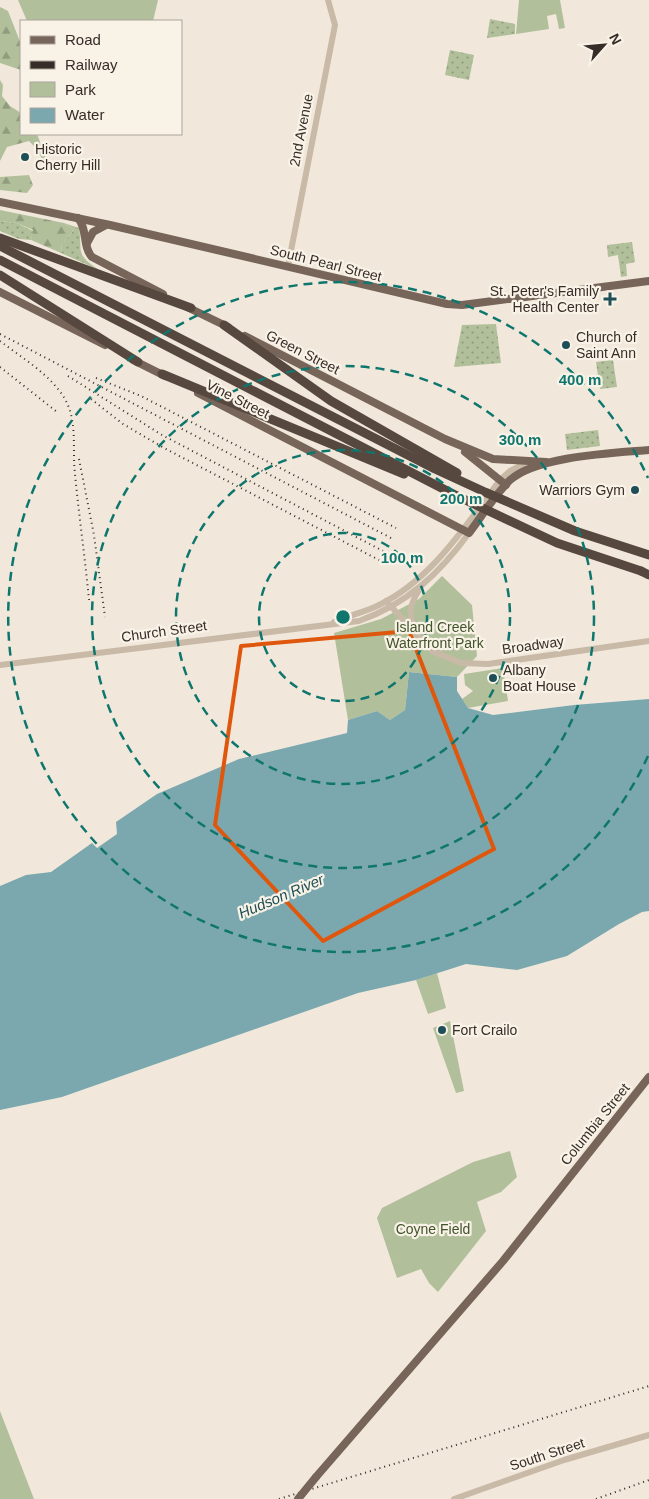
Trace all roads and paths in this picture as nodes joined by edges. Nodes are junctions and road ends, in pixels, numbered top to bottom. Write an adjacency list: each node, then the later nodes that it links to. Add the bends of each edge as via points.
1 (328, 0): 9 (street, 2nd Avenue, via 335,25)
2 (0, 202): 3 (main road, South Pearl Street)
3 (78, 218): 4 (main road, South Pearl Street); 7 (main road, via 85,230)
4 (106, 225): 7 (main road, via 93,232); 9 (main road, South Pearl Street)
5 (0, 238): 13 (highway)
6 (0, 246): 21 (highway)
7 (86, 248): 13 (main road, Green Street, via 96,260)
8 (0, 260): 22 (highway)
9 (288, 266): 11 (main road, South Pearl Street, via 446,304 462,305)
10 (0, 275): 15 (highway)
11 (649, 281)
12 (0, 292): 15 (main road, Vine Street)
13 (191, 308): 14 (main road, Green Street)
14 (224, 325): 17 (main road, Green Street); 21 (highway, via 331,402 462,476)
15 (138, 362): 16 (main road, Vine Street)
16 (162, 374): 22 (highway); 23 (main road, Vine Street)
17 (445, 439): 19 (main road, Green Street, via 493,459); 20 (main road)
18 (649, 450): 19 (main road, Green Street)
19 (525, 467): 20 (main road)
20 (503, 482): 23 (main road)
21 (486, 493): 24 (highway, bridge, via 575,531)
22 (457, 496): 25 (highway, bridge, via 557,543)
23 (466, 531): 26 (street, Church Street, via 446,564); 27 (street, Church Street, via 426,573)
24 (649, 555)
25 (646, 573)
26 (422, 587): 28 (street, Church Street); 30 (street, via 410,608)
27 (386, 601): 28 (street, Broadway); 29 (street, Church Street)
28 (392, 607): 29 (street, Church Street, via 360,621); 30 (street, Broadway)
29 (331, 623): 32 (street, Church Street)
30 (419, 639): 31 (street, Broadway, via 442,657 470,665)
31 (649, 641)
32 (0, 664)
33 (649, 1077): 35 (main road, Columbia Street, bridge, via 503,1261)
34 (649, 1435): 36 (street, South Street, via 564,1460)
35 (298, 1499)
36 (454, 1499)

